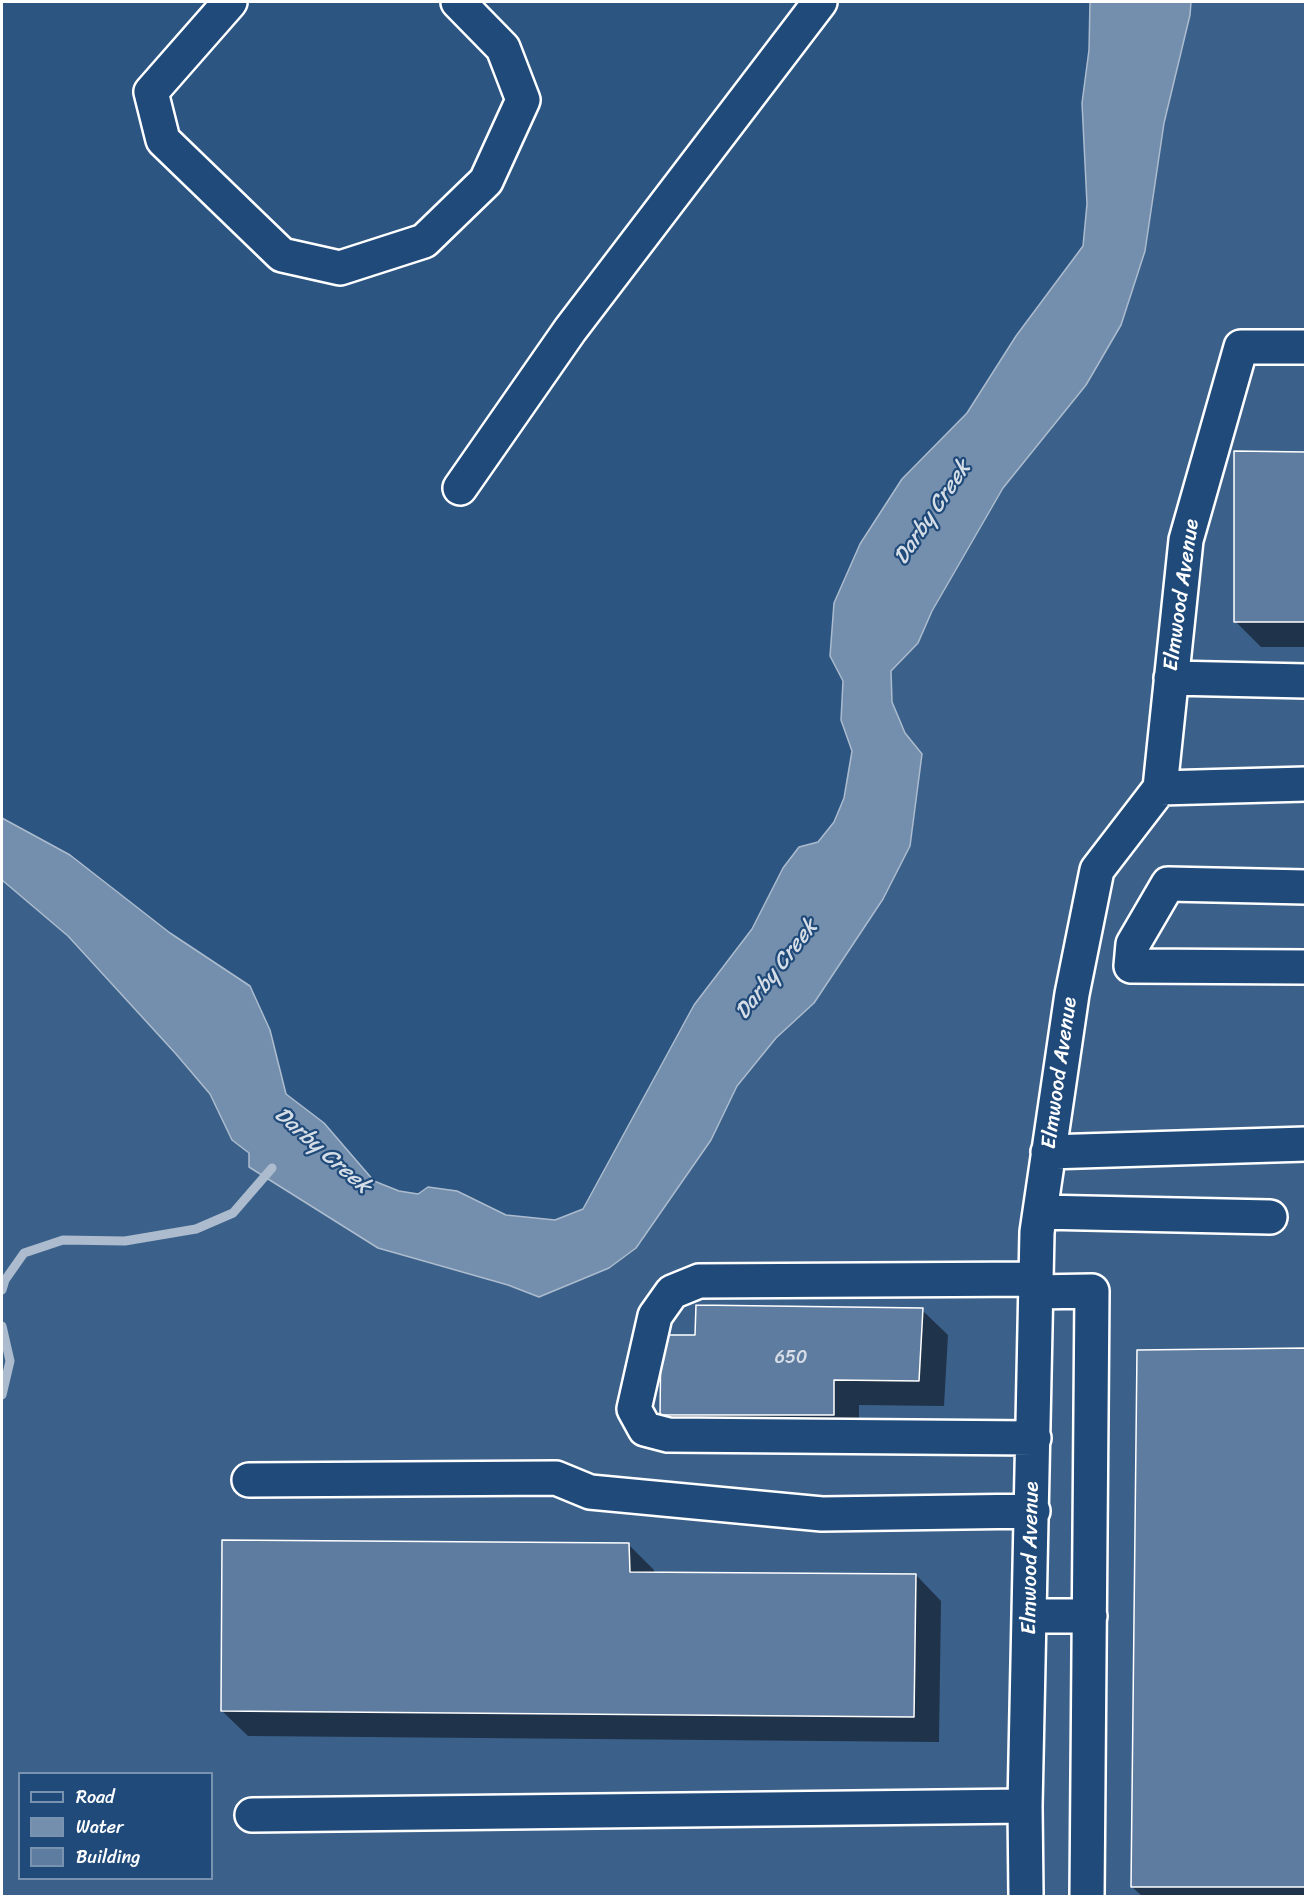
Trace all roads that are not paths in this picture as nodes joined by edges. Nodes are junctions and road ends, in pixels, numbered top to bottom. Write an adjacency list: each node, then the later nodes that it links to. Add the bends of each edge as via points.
1 (230, 2): 2 (street, via 152,92 164,141 282,255 340,268 424,241 486,181 523,100 503,48)
2 (458, 2)
3 (820, 2): 5 (street, via 570,330)
4 (1305, 347): 6 (street, Elmwood Avenue, via 1241,347 1186,540)
5 (460, 488)
6 (1171, 678): 7 (street); 9 (street, Elmwood Avenue)
7 (1305, 681)
8 (1305, 784): 9 (street)
9 (1160, 788): 11 (street, Elmwood Avenue, via 1097,870)
10 (1305, 887): 12 (street, via 1168,884)
11 (1083, 942): 12 (street); 15 (street, Elmwood Avenue)
12 (1133, 944): 13 (street, via 1131,966)
13 (1305, 967)
14 (1305, 1144): 15 (street)
15 (1048, 1152): 16 (street, Elmwood Avenue)
16 (1040, 1212): 17 (street); 18 (street, Elmwood Avenue)
17 (1270, 1216)
18 (1036, 1286): 19 (street, Elmwood Avenue); 19 (street, via 699,1281 672,1292 655,1316 634,1409 645,1429 668,1435); 23 (street, via 1092,1291)
19 (1034, 1438): 21 (street, Elmwood Avenue)
20 (249, 1480): 21 (street, via 556,1478 590,1492 822,1514)
21 (1033, 1511): 22 (street, Elmwood Avenue)
22 (1030, 1616): 23 (street); 24 (street, Elmwood Avenue)
23 (1090, 1616): 27 (street)
24 (1025, 1806): 25 (street); 26 (street, Elmwood Avenue)
25 (252, 1815)
26 (1026, 1896)
27 (1087, 1896)

